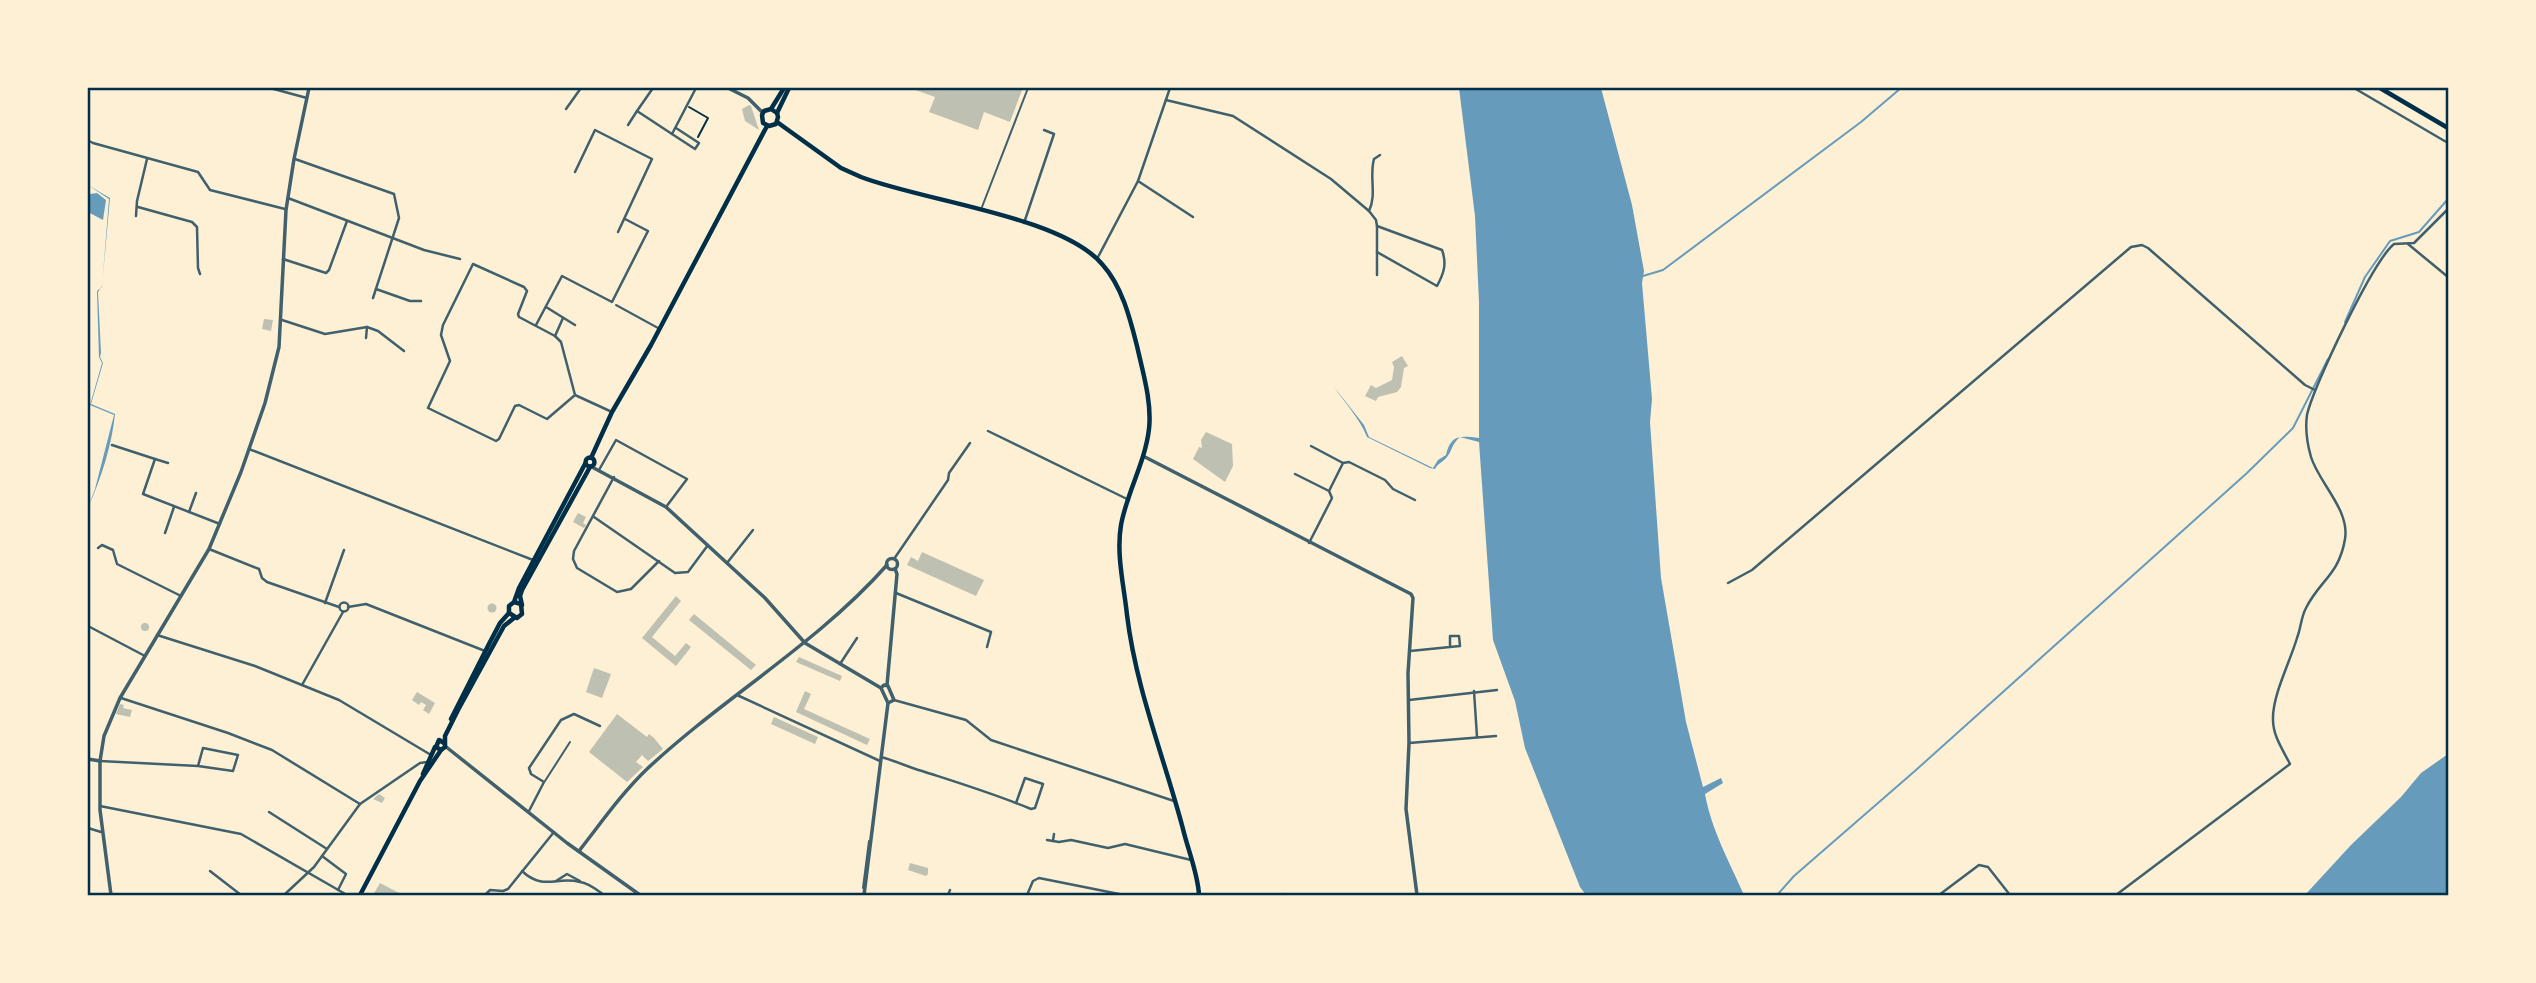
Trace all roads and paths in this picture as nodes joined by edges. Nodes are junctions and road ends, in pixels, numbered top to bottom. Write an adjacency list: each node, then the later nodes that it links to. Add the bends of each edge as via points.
1 (270, 88): 14 (street)
2 (309, 88): 14 (street)
3 (580, 88): 17 (street)
4 (653, 88): 19 (street)
5 (696, 88): 16 (street)
6 (728, 88): 13 (street)
7 (783, 88): 18 (main road)
8 (789, 88): 21 (main road)
9 (1028, 88): 41 (lane)
10 (1170, 88): 15 (street)
11 (2354, 88): 31 (street)
12 (2380, 88): 26 (main road)
13 (743, 91): 20 (street)
14 (307, 98): 34 (street)
15 (1166, 100): 36 (street); 42 (street, via 1233,116 1331,179)
16 (687, 106): 25 (street); 30 (path, via 708,118)
17 (566, 109)
18 (771, 109): 20 (main road); 21 (main road)
19 (637, 111): 23 (street); 29 (street)
20 (763, 113): 24 (main road)
21 (777, 113): 22 (main road)
22 (777, 122): 24 (main road); 41 (main road, via 847,171)
23 (628, 125)
24 (766, 126): 69 (main road)
25 (676, 127): 29 (street); 30 (street)
26 (2448, 128)
27 (1044, 130): 47 (street, via 1054,134)
28 (88, 134): 33 (street, via 93,144)
29 (672, 134): 30 (street, via 695,149)
30 (696, 141)
31 (2448, 143)
32 (1380, 155): 42 (street, via 1374,159)
33 (148, 159): 38 (street); 40 (street, via 198,172 210,190)
34 (294, 159): 37 (street); 50 (street, via 394,194 399,218)
35 (575, 172): 45 (street, via 595,130 652,159)
36 (1138, 181): 44 (street); 55 (street)
37 (288, 198): 40 (street); 46 (street)
38 (138, 207): 43 (street); 56 (street, via 197,227)
39 (2448, 209): 51 (street)
40 (286, 210): 53 (street)
41 (981, 211): 47 (main road)
42 (1369, 211): 48 (street)
43 (136, 216)
44 (1193, 217)
45 (625, 219): 49 (street); 63 (street, via 648,231 612,302 562,276)
46 (347, 221): 50 (street); 53 (street, via 326,273)
47 (1024, 223): 55 (main road, via 1059,235)
48 (1377, 226): 52 (street); 52 (street, via 1442,250 1444,273 1437,286)
49 (618, 232)
50 (393, 239): 54 (street); 59 (street)
51 (2408, 244): 58 (street); 73 (street, via 2394,244 2382,258)
52 (1377, 252): 57 (street)
53 (283, 259): 65 (street)
54 (460, 259)
55 (1097, 259): 81 (main road, via 1122,296 1140,358 1150,421)
56 (200, 274)
57 (1377, 275)
58 (2448, 277)
59 (376, 289): 60 (street); 61 (street)
60 (373, 298)
61 (421, 301)
62 (616, 304): 69 (lane)
63 (546, 307): 64 (street); 66 (street)
64 (564, 318): 67 (street); 70 (street)
65 (282, 320): 68 (street, via 325,334); 80 (street, via 273,375)
66 (536, 325): 70 (street); 74 (street, via 518,314 527,291 524,287 473,264 443,325 450,361 428,408 496,441 515,405 547,419)
67 (575, 325)
68 (367, 327): 71 (street); 72 (street)
69 (659, 329): 75 (main road)
70 (555, 335): 74 (street)
71 (366, 338)
72 (404, 351)
73 (2315, 390): 112 (street, via 2148,248 2131,247 1752,570); 196 (street, via 2307,417 2308,443 2346,537 2335,570 2306,608 2275,702 2274,731 2290,764)
74 (575, 395): 75 (street)
75 (612, 412): 85 (main road)
76 (988, 431): 91 (street)
77 (970, 443): 106 (street)
78 (112, 445): 82 (street)
79 (1311, 446): 84 (street)
80 (249, 449): 97 (street); 107 (street)
81 (1144, 457): 91 (main road); 100 (street)
82 (155, 459): 83 (street); 93 (street, via 143,494)
83 (167, 463)
84 (1343, 463): 89 (street); 92 (street, via 1385,480)
85 (590, 465): 86 (street); 105 (main road); 107 (main road)
86 (599, 470): 88 (street); 94 (street, via 616,440 687,479)
87 (1295, 474): 89 (street)
88 (614, 477): 94 (street); 96 (street)
89 (1329, 491): 100 (street, via 1332,498)
90 (196, 493): 95 (street)
91 (1129, 500): 157 (main road, via 1119,539 1132,646 1143,702)
92 (1415, 500)
93 (174, 506): 95 (street); 99 (street)
94 (666, 507): 101 (street)
95 (189, 512): 97 (street)
96 (594, 517): 108 (street); 108 (street, via 575,551 578,568 617,592 625,592)
97 (220, 524): 103 (street)
98 (753, 530): 109 (street)
99 (165, 533)
100 (1309, 542): 130 (street, via 1411,594 1415,603)
101 (708, 545): 108 (street, via 682,574); 109 (street)
102 (98, 548): 114 (street, via 102,545 113,550 117,564)
103 (209, 549): 114 (street); 116 (street, via 259,569 262,578)
104 (344, 550): 116 (street)
105 (541, 557): 107 (street); 117 (main road, via 520,596)
106 (894, 559): 110 (street); 111 (street, via 898,565)
107 (533, 560): 115 (main road)
108 (659, 561)
109 (727, 563): 126 (street)
110 (887, 565): 111 (street); 126 (street)
111 (894, 569): 113 (street)
112 (1728, 583)
113 (896, 593): 128 (street, via 991,632); 134 (street)
114 (180, 596): 124 (street)
115 (514, 602): 117 (main road); 121 (main road)
116 (325, 603): 118 (street)
117 (523, 606): 122 (main road, via 522,614)
118 (339, 607): 119 (street, via 345,603); 120 (street)
119 (348, 607): 120 (street); 129 (street, via 366,604)
120 (342, 612): 133 (street)
121 (509, 614): 122 (main road); 129 (main road)
122 (514, 618): 148 (main road, via 504,626)
123 (88, 626): 131 (street)
124 (157, 635): 131 (street); 133 (street)
125 (857, 638): 132 (street)
126 (805, 643): 132 (street); 138 (street)
127 (1450, 646): 130 (street)
128 (987, 647)
129 (485, 651): 148 (main road)
130 (1410, 651): 141 (street)
131 (145, 656): 139 (street)
132 (840, 664): 135 (street)
133 (302, 685): 149 (street, via 339,700)
134 (887, 685): 135 (street); 140 (street)
135 (881, 688): 142 (street)
136 (1497, 690): 137 (street)
137 (1474, 691): 141 (street); 145 (street)
138 (737, 695): 151 (street); 170 (street, via 646,770)
139 (120, 698): 152 (street, via 104,736); 159 (street, via 272,750)
140 (894, 700): 142 (street); 157 (street, via 966,720 991,740)
141 (1409, 700): 147 (street)
142 (888, 704): 151 (street)
143 (600, 726): 156 (street, via 574,714 561,720 529,768)
144 (1496, 736): 145 (street)
145 (1477, 738): 147 (street)
146 (570, 742): 156 (lane)
147 (1409, 743): 193 (street, via 1406,809)
148 (441, 745): 149 (main road); 155 (main road); 161 (street)
149 (431, 755): 153 (main road)
150 (88, 759): 152 (street)
151 (881, 759): 158 (street, via 905,763); 188 (street)
152 (100, 761): 154 (street); 160 (street)
153 (427, 762): 155 (main road); 159 (street)
154 (198, 766): 154 (street, via 233,771 238,755 203,748)
155 (420, 781): 184 (main road)
156 (544, 782): 161 (street)
157 (1175, 802): 172 (main road)
158 (1016, 803): 158 (street, via 1035,808 1043,784 1025,778)
159 (360, 804): 169 (street)
160 (100, 806): 164 (street); 175 (street, via 241,834)
161 (529, 811): 165 (street)
162 (269, 812): 169 (street)
163 (88, 828): 164 (street)
164 (101, 832): 180 (street)
165 (554, 832): 170 (street); 174 (street)
166 (1054, 834): 168 (street)
167 (1046, 840): 168 (street)
168 (1053, 841): 172 (street, via 1108,848 1125,844)
169 (327, 849): 171 (street)
170 (579, 851): 187 (street)
171 (322, 856): 175 (street); 178 (street, via 346,874)
172 (1191, 860): 192 (main road)
173 (211, 871): 181 (street)
174 (522, 871): 177 (street, via 537,881); 185 (street, via 508,889 489,890)
175 (307, 873): 178 (street); 182 (street)
176 (580, 882): 177 (street); 177 (street, via 568,874); 186 (street)
177 (553, 883)
178 (338, 890): 183 (street)
179 (950, 890): 189 (street)
180 (111, 895)
181 (241, 895)
182 (284, 895)
183 (347, 895)
184 (360, 895)
185 (485, 895)
186 (604, 895)
187 (640, 895)
188 (864, 895)
189 (948, 895)
190 (1027, 895): 191 (street, via 1039,878)
191 (1124, 895)
192 (1199, 895)
193 (1418, 895)
194 (1940, 895): 195 (street, via 1979,865 1988,867)
195 (2010, 895)
196 (2116, 895)

